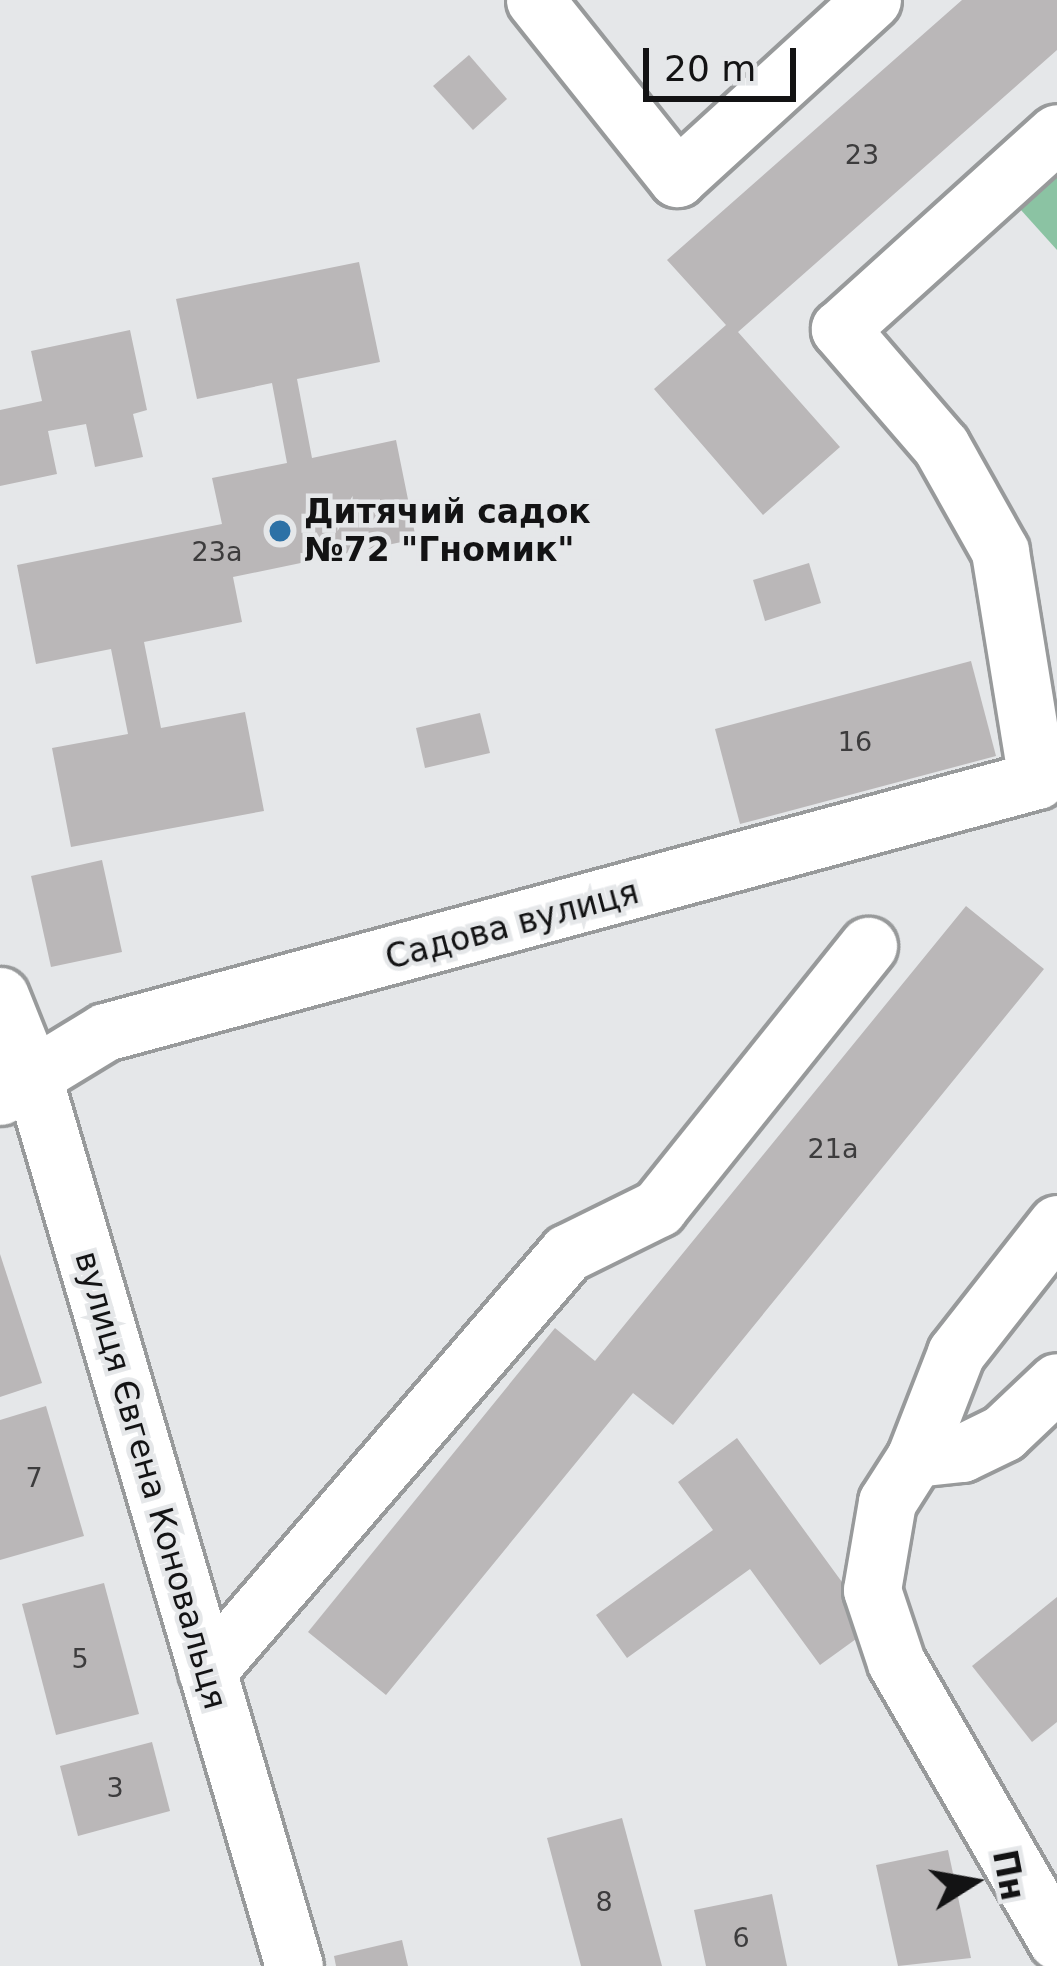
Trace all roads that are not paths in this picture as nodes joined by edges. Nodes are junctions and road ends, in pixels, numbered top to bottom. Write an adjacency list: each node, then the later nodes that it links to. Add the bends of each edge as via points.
1 (535, 0): 2 (street, via 676,178)
2 (872, 0)
3 (1057, 133): 6 (street, Садова вулиця, via 840,329 941,446 1000,551 1037,780 105,1032)
4 (868, 946): 10 (street, via 658,1208 567,1253)
5 (0, 996): 6 (street, вулиця Євгена Коновальця)
6 (17, 1089): 10 (street, вулиця Євгена Коновальця)
7 (1057, 1224): 9 (street, via 956,1353)
8 (1057, 1382): 9 (street, via 1003,1432 962,1453)
9 (915, 1458): 11 (street, via 875,1535 881,1631)
10 (207, 1671): 12 (street, вулиця Євгена Коновальця)
11 (1057, 1941)
12 (294, 1966)

